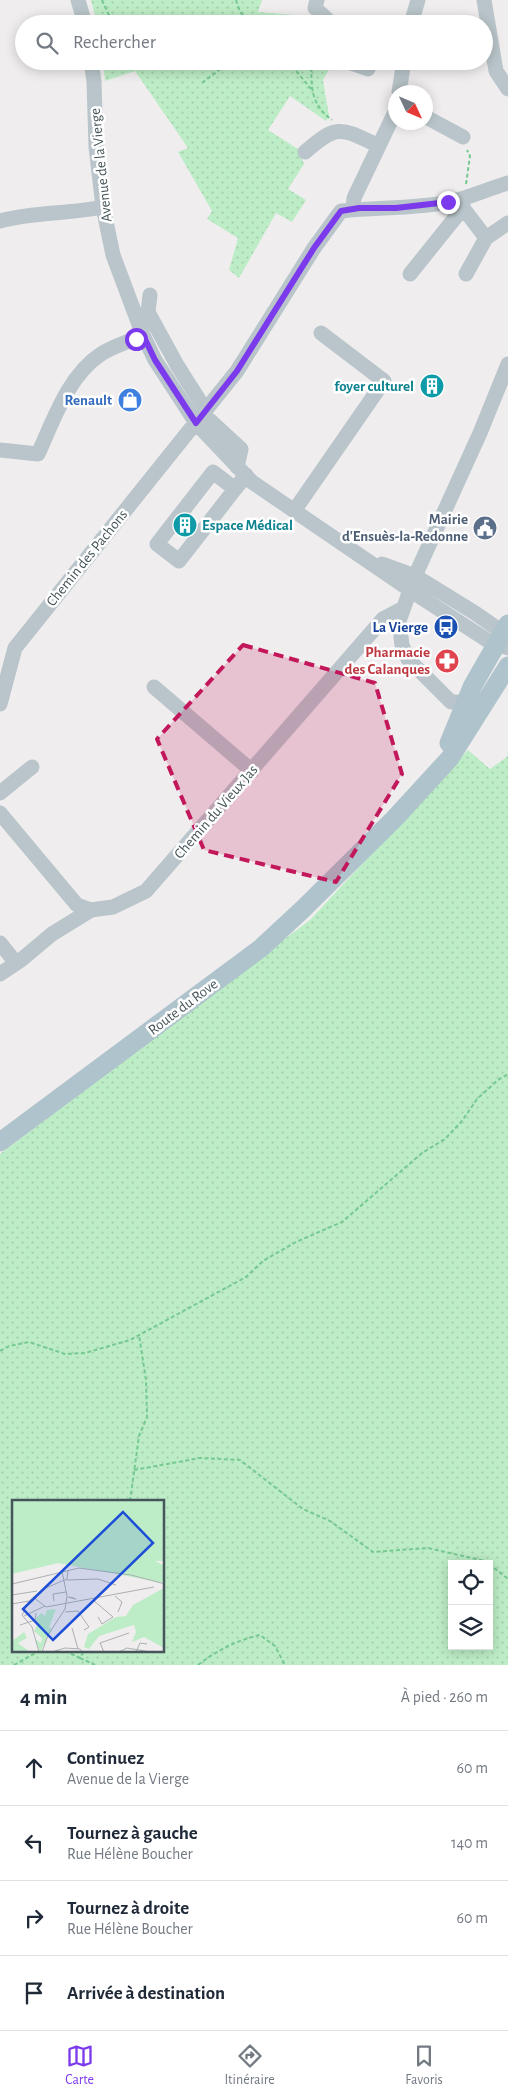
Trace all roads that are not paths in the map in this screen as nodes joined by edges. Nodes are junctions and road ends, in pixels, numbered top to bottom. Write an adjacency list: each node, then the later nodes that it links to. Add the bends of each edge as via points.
1 (78, 0): 5 (street)
2 (316, 0): 6 (street, via 314,8)
3 (418, 0): 7 (street)
4 (484, 0): 8 (street)
5 (82, 15)
6 (324, 15)
7 (414, 15)
8 (487, 15)
9 (493, 53): 13 (street, via 496,71)
10 (92, 70): 21 (street, Avenue de la Vierge)
11 (403, 70): 12 (street)
12 (400, 85)
13 (508, 89)
14 (433, 121): 16 (street)
15 (388, 128): 17 (street)
16 (463, 137)
17 (379, 146): 18 (street, via 349,132 337,131 323,136); 22 (street, via 354,198)
18 (305, 152)
19 (508, 184): 20 (street)
20 (463, 203): 22 (street); 25 (street); 26 (street)
21 (102, 207): 23 (street); 30 (street, Avenue de la Vierge, via 113,255)
22 (353, 210): 32 (street, Chemin des Pachons, via 341,211 237,371)
23 (0, 221)
24 (508, 223): 25 (street)
25 (486, 238): 27 (street)
26 (410, 274)
27 (466, 274)
28 (150, 295): 32 (street, via 148,312)
29 (322, 333): 36 (street, via 384,382)
30 (143, 335): 32 (street, Avenue de la Vierge, via 155,360); 33 (street, via 101,353 86,366 69,388 38,454)
31 (508, 364): 37 (street)
32 (201, 416): 34 (street, Avenue de la Vierge); 41 (street, Chemin des Pachons, via 15,648)
33 (0, 450)
34 (242, 471): 35 (street); 36 (street, Avenue de la Vierge, via 252,482)
35 (234, 489): 35 (street, via 213,472 157,544 178,561)
36 (294, 511): 37 (street, Avenue de la Vierge, via 362,556)
37 (413, 582): 38 (street); 39 (street, Avenue de la Vierge)
38 (402, 609): 43 (street, via 399,621 408,660 439,690); 46 (street, Chemin du Vieux Jas, via 383,619)
39 (505, 637): 43 (main road, via 472,687)
40 (508, 666): 49 (main road, via 450,758)
41 (3, 677): 44 (street, Chemin des Pachons)
42 (154, 688): 46 (street)
43 (458, 702): 49 (main road, via 445,750)
44 (0, 704)
45 (32, 767): 47 (street)
46 (252, 771): 50 (street, Chemin du Vieux Jas, via 146,892 113,907)
47 (0, 794)
48 (0, 813): 50 (street, via 77,905)
49 (354, 857): 54 (main road, Route du Rove, via 304,910 261,948)
50 (91, 910): 52 (street, Chemin du Vieux Jas, via 52,934)
51 (0, 943): 52 (street)
52 (16, 963): 53 (street, Chemin du Vieux Jas)
53 (0, 974)
54 (0, 1142)

